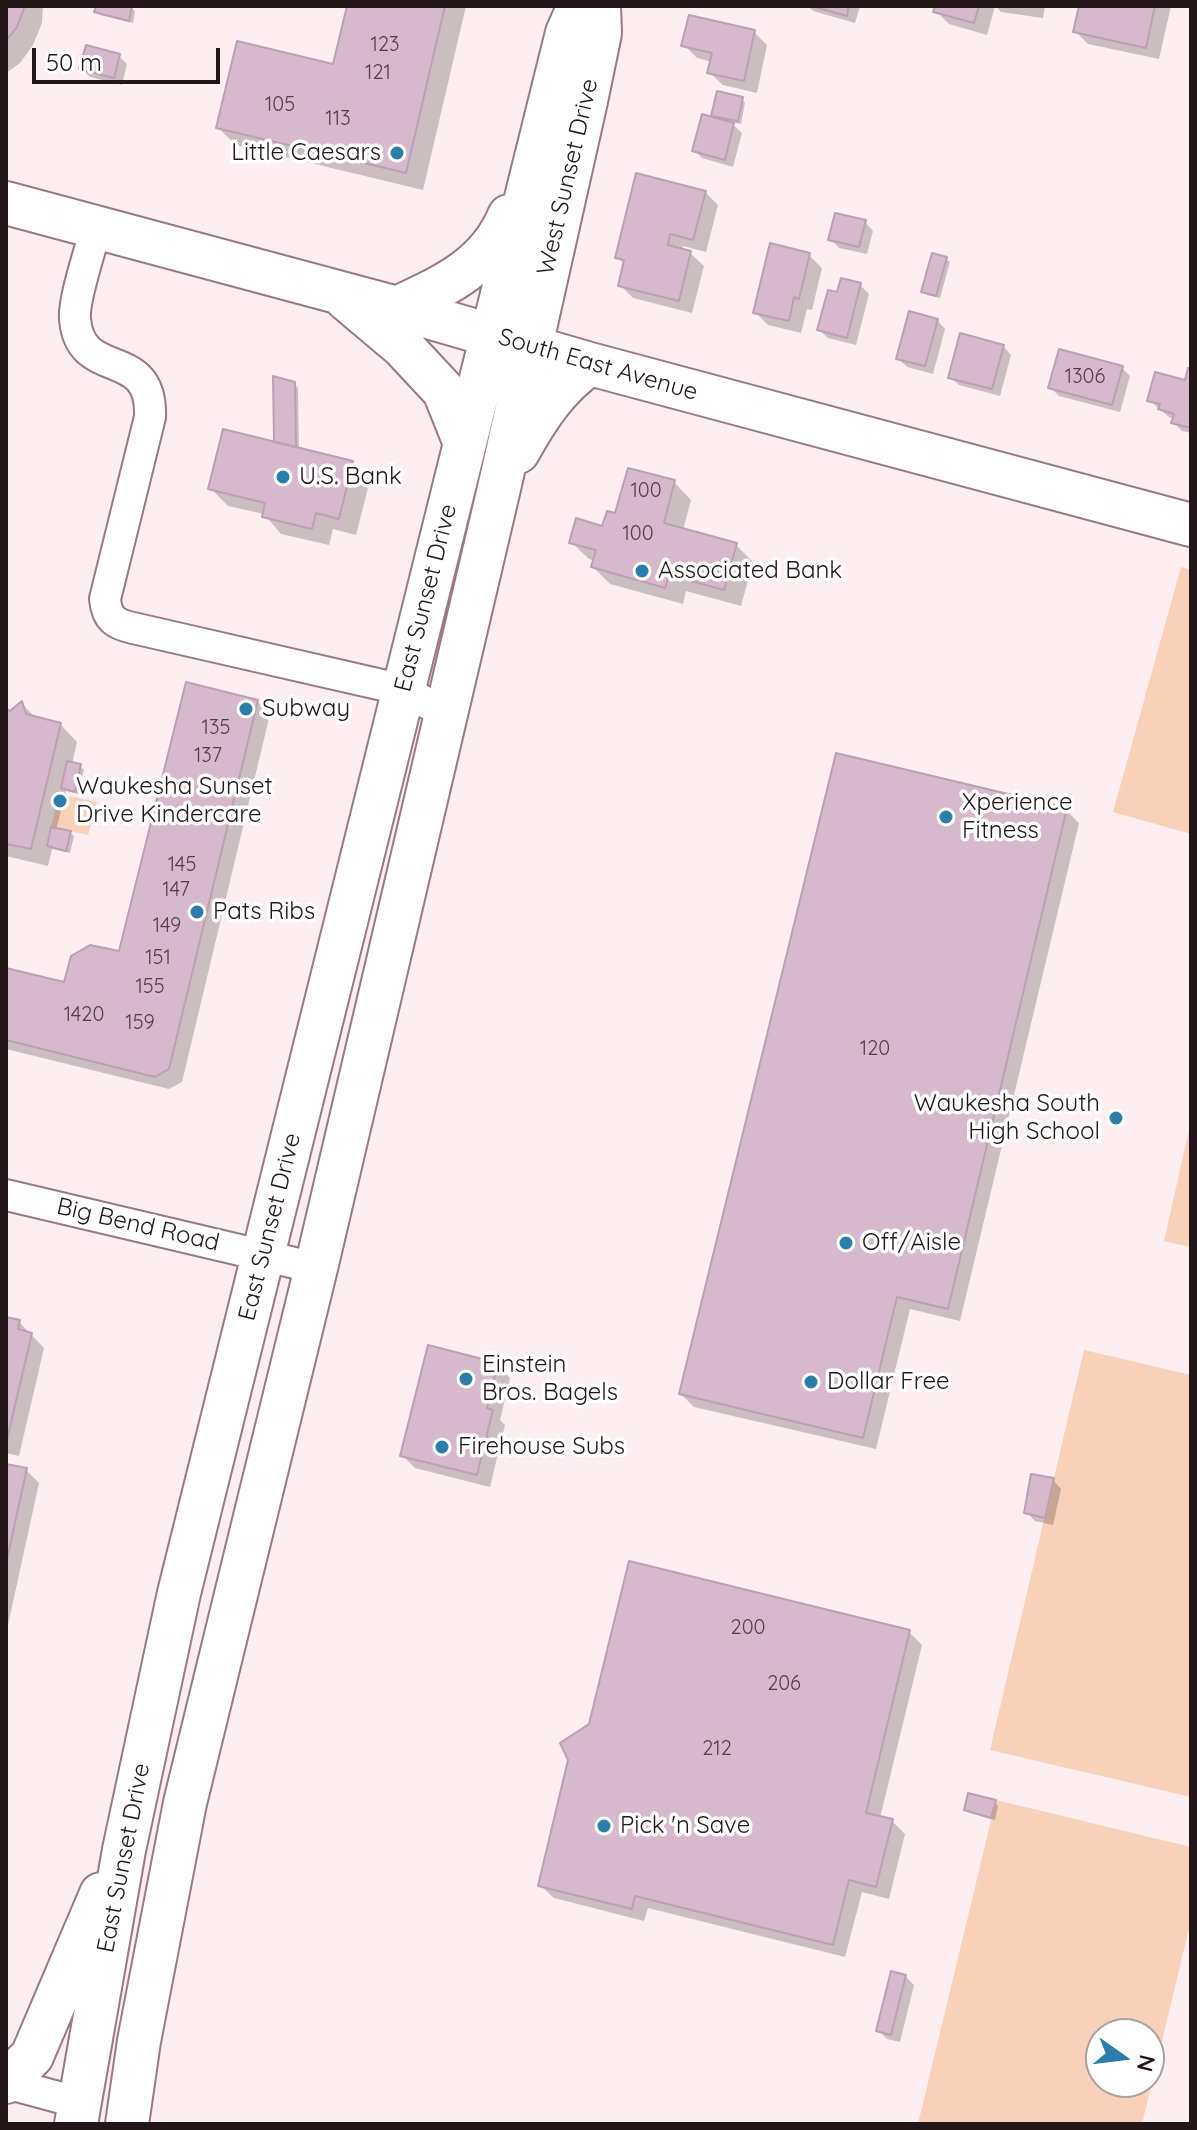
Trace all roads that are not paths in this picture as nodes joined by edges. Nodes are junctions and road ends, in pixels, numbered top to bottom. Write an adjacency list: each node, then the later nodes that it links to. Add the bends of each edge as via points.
1 (579, 6): 3 (main road, West Sunset Drive, via 567,33)
2 (599, 6): 9 (main road, West Sunset Drive, via 600,33)
3 (538, 149): 7 (main road, via 503,231 482,259 452,282); 8 (main road, West Sunset Drive)
4 (6, 203): 5 (main road, South East Avenue)
5 (96, 228): 6 (main road, South East Avenue); 14 (street, via 75,310 78,333 89,353 144,382 151,405 105,599 109,616 115,624)
6 (339, 293): 7 (main road, South East Avenue); 11 (main road, via 403,347 444,391)
7 (397, 308): 8 (main road, South East Avenue)
8 (490, 335): 9 (main road, South East Avenue); 11 (main road, East Sunset Drive)
9 (530, 347): 10 (main road, South East Avenue); 12 (main road, East Sunset Drive)
10 (590, 364): 12 (main road, via 570,377 535,421); 13 (main road, South East Avenue)
11 (464, 441): 14 (main road, East Sunset Drive)
12 (500, 484): 15 (main road, East Sunset Drive)
13 (1191, 525)
14 (404, 690): 15 (street); 17 (main road, East Sunset Drive)
15 (446, 714): 18 (main road, East Sunset Drive)
16 (6, 1195): 17 (street, Big Bend Road)
17 (263, 1255): 18 (street, Big Bend Road); 19 (main road, East Sunset Drive, via 179,1593)
18 (316, 1268): 22 (main road, East Sunset Drive, via 183,1815 139,2041)
19 (124, 1850): 20 (main road, via 89,1918 32,2056); 21 (main road, East Sunset Drive)
20 (6, 2082): 21 (street)
21 (78, 2114): 22 (main road)
22 (138, 2121)

